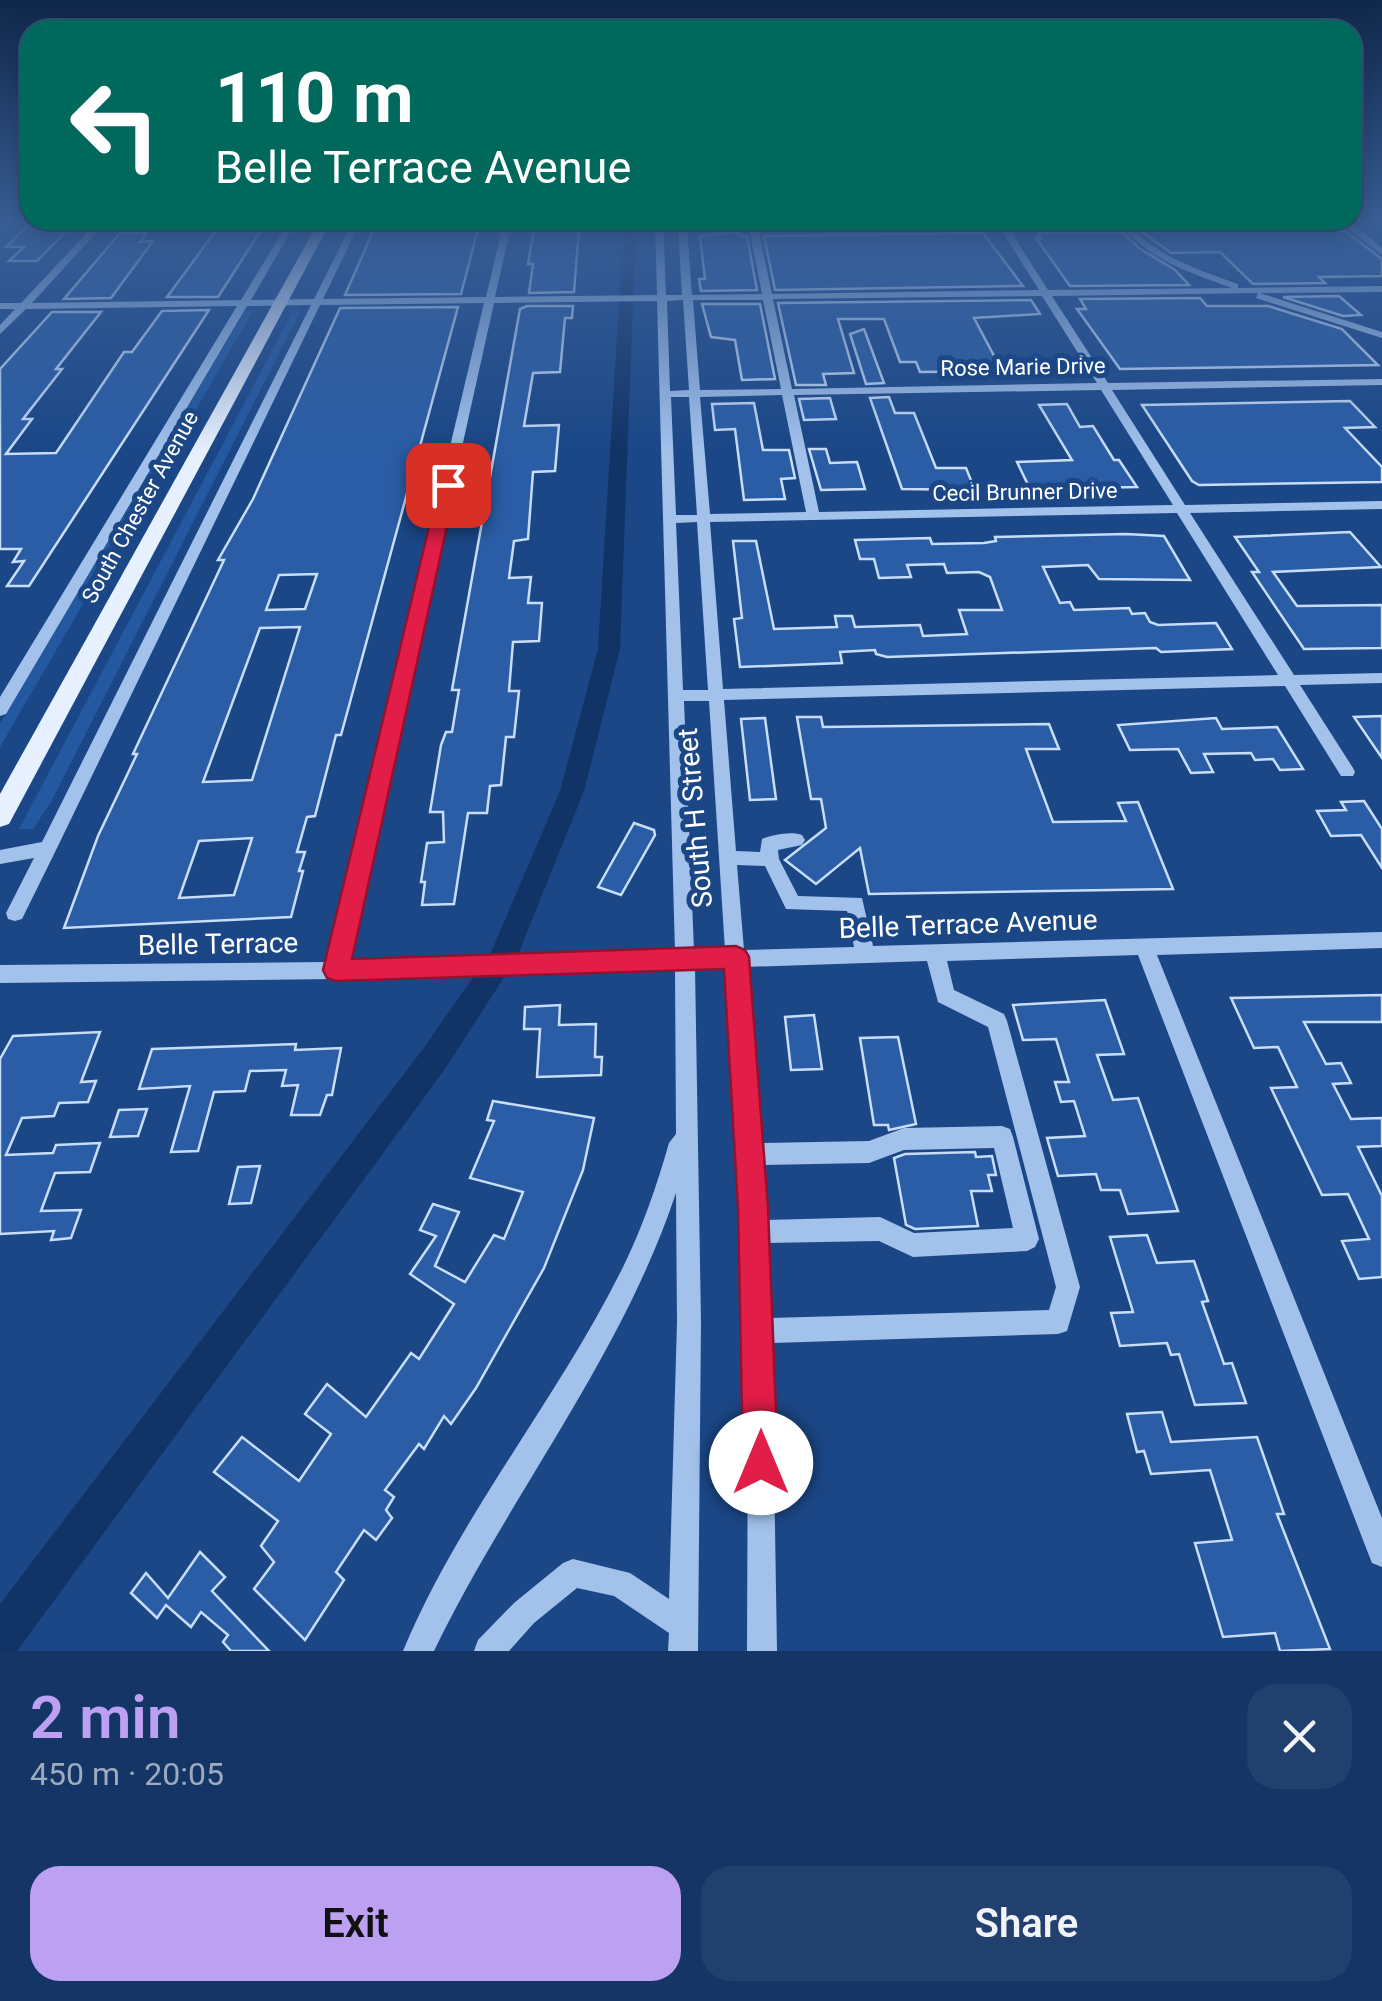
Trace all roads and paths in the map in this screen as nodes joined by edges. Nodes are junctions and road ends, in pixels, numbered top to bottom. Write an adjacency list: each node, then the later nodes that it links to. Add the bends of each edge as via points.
1 (31, 298): 18 (street)
2 (247, 298): 14 (street)
3 (283, 298): 15 (main road, South Chester Avenue)
4 (322, 298): 16 (street)
5 (550, 298): 12 (street)
6 (662, 298): 25 (street, South H Street)
7 (680, 298): 13 (street)
8 (763, 298): 13 (street)
9 (767, 298): 23 (street)
10 (1049, 298): 22 (street)
11 (1269, 298): 20 (street)
12 (490, 299): 16 (street); 51 (street)
13 (688, 299): 24 (street, South H Street)
14 (245, 302): 15 (street); 18 (street); 35 (street)
15 (281, 302): 16 (street); 37 (main road, South Chester Avenue)
16 (320, 302): 39 (street)
17 (0, 306): 18 (street)
18 (24, 306): 19 (street)
19 (0, 331)
20 (1382, 335)
21 (1382, 382): 22 (street, Rose Marie Drive)
22 (1104, 386): 23 (street, Rose Marie Drive); 27 (street)
23 (785, 391): 24 (street, Rose Marie Drive); 28 (street)
24 (693, 393): 25 (street, Rose Marie Drive); 29 (street, South H Street)
25 (665, 394): 30 (street, South H Street)
26 (1382, 505): 27 (street, Cecil Brunner Drive)
27 (1181, 509): 28 (street, Cecil Brunner Drive); 32 (street)
28 (813, 516): 29 (street, Cecil Brunner Drive)
29 (702, 518): 30 (street, Cecil Brunner Drive); 33 (street, South H Street)
30 (668, 519): 34 (street, South H Street)
31 (1382, 678): 32 (street)
32 (1289, 680): 33 (street); 36 (street)
33 (715, 694): 34 (street); 41 (street, South H Street)
34 (676, 696): 49 (street, South H Street)
35 (0, 710)
36 (1347, 772)
37 (0, 817)
38 (796, 840): 42 (street, via 768,844)
39 (48, 848): 40 (street); 43 (street)
40 (0, 857)
41 (728, 858): 42 (street); 48 (street, South H Street)
42 (770, 859): 47 (street, via 793,904 855,903)
43 (15, 913)
44 (1382, 940): 45 (street, Belle Terrace Avenue)
45 (1144, 947): 46 (street, Belle Terrace Avenue); 57 (street)
46 (936, 952): 47 (street, Belle Terrace Avenue); 56 (street, via 945,996 997,1021 1068,1287 1058,1322)
47 (865, 954): 48 (street, Belle Terrace Avenue)
48 (736, 957): 49 (street, Belle Terrace Avenue); 54 (street, South H Street)
49 (684, 958): 50 (street, Belle Terrace Avenue); 53 (street, South H Street)
50 (556, 962): 51 (street, Belle Terrace)
51 (336, 970): 52 (street, Belle Terrace)
52 (0, 974)
53 (686, 1124): 58 (street, South H Street, via 690,1322); 59 (street, via 632,1276)
54 (750, 1154): 55 (street, South H Street); 55 (street, via 870,1152 904,1139 1002,1138 1027,1239 913,1245 880,1229)
55 (754, 1232): 56 (street, South H Street)
56 (758, 1331): 61 (street, South H Street)
57 (1382, 1552)
58 (683, 1638): 60 (street, via 620,1583 573,1573)
59 (418, 1651)
60 (489, 1651)
61 (762, 1651)

